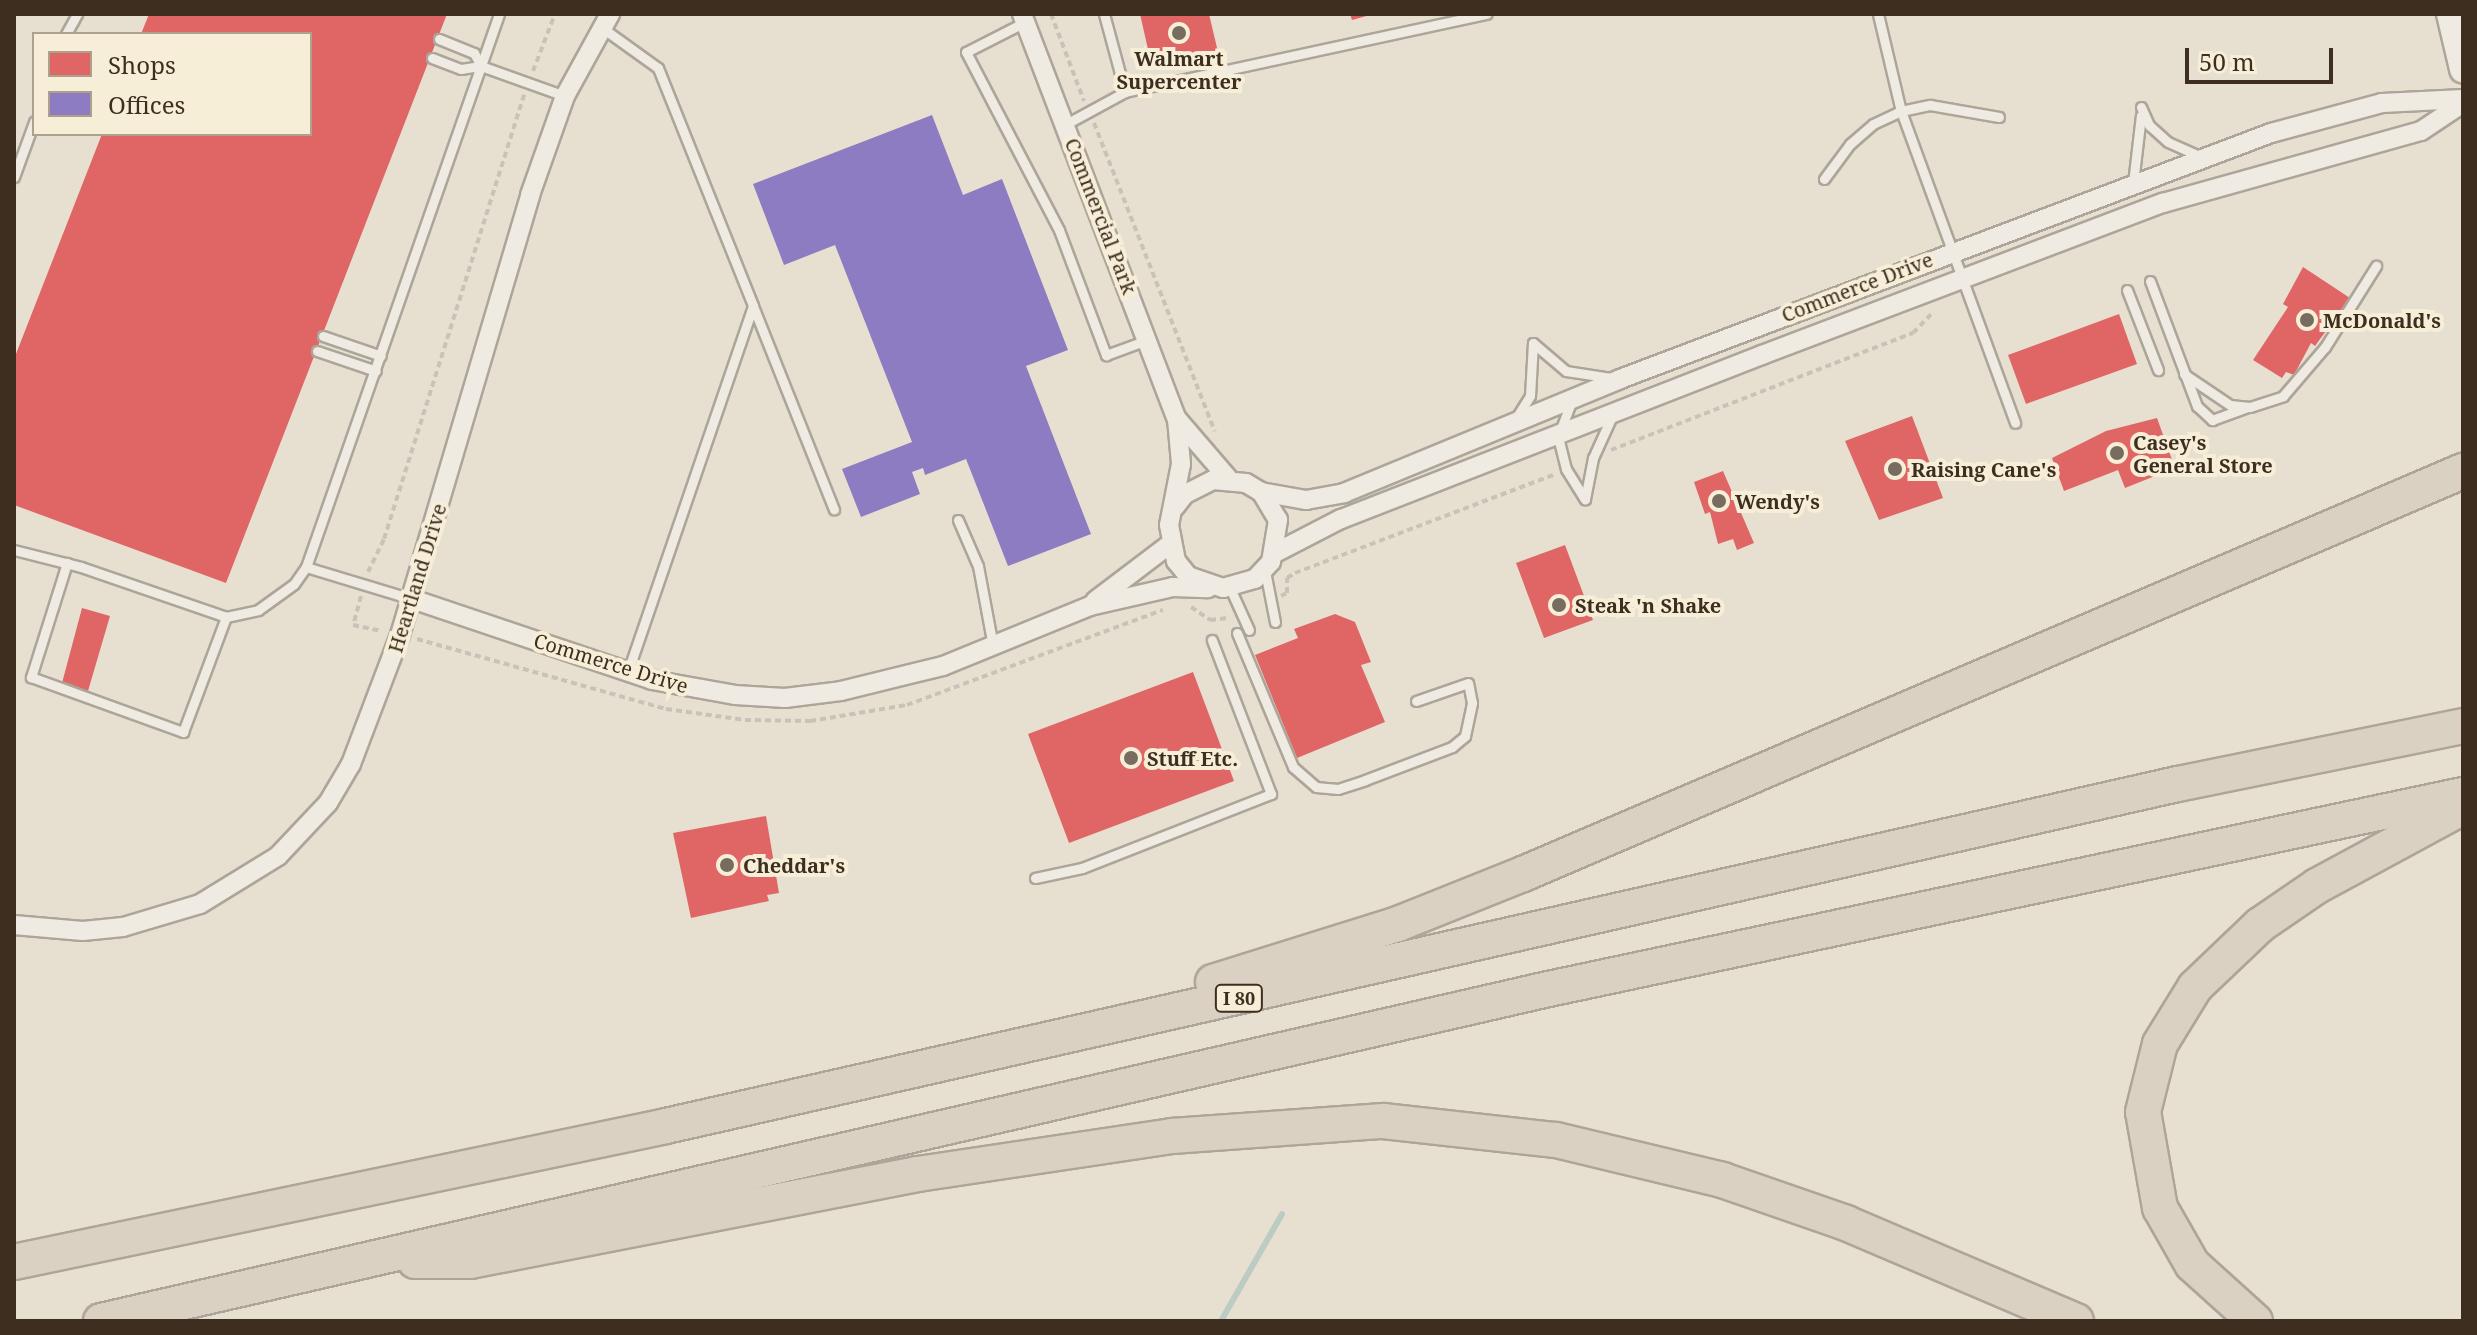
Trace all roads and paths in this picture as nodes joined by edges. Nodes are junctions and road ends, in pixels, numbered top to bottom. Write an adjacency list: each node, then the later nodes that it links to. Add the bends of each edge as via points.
1 (77, 14): 11 (lane)
2 (499, 14): 14 (lane)
3 (555, 14): 15 (path)
4 (1051, 14): 17 (path)
5 (1104, 14): 18 (lane)
6 (1487, 14): 18 (lane)
7 (1878, 14): 22 (lane)
8 (2450, 14): 16 (main road)
9 (1024, 18): 24 (street, Commercial Park); 39 (lane, via 966,52 1059,230 1106,355)
10 (606, 20): 19 (street, Heartland Drive); 36 (lane, via 658,68)
11 (67, 32)
12 (439, 39): 14 (lane, via 474,53)
13 (432, 58): 14 (lane, via 461,69)
14 (481, 66): 19 (lane); 41 (lane)
15 (535, 68)
16 (2463, 69)
17 (1079, 89)
18 (1125, 92): 24 (lane)
19 (565, 96): 71 (street, Heartland Drive, via 530,195)
20 (2463, 101): 27 (street, Commerce Drive, via 2382,103); 33 (street, Commerce Drive, via 2421,131 2163,203)
21 (521, 104): 67 (path, via 384,539)
22 (1901, 111): 23 (lane, via 1930,105); 29 (lane, via 1873,124 1850,144); 31 (lane)
23 (1999, 117)
24 (1066, 124): 39 (street, Commercial Park)
25 (32, 128): 28 (lane)
26 (1098, 135): 53 (path, via 1207,416)
27 (2202, 157): 30 (street, Commerce Drive); 30 (lane, via 2168,142 2149,125 2141,107)
28 (14, 177)
29 (1824, 179)
30 (2133, 183): 31 (street, Commerce Drive)
31 (1950, 252): 33 (lane); 45 (street, Commerce Drive)
32 (2376, 266): 47 (lane, via 2325,347 2283,396)
33 (1962, 280): 48 (street, Commerce Drive); 51 (lane)
34 (2150, 281): 44 (lane)
35 (2127, 290): 42 (lane)
36 (753, 306): 60 (lane); 83 (lane)
37 (1932, 313): 54 (path, via 1913,333)
38 (323, 336): 41 (lane)
39 (1147, 340): 49 (street, Commercial Park)
40 (317, 351): 43 (lane)
41 (381, 356): 43 (lane)
42 (2158, 370)
43 (376, 371): 66 (lane)
44 (2184, 374): 47 (lane, via 2230,405); 47 (lane, via 2197,406 2212,420)
45 (1620, 379): 46 (street, Commerce Drive); 50 (lane, via 1566,371 1533,343 1530,396)
46 (1574, 397): 50 (street, Commerce Drive); 52 (lane)
47 (2250, 407)
48 (1613, 414): 52 (street, Commerce Drive); 52 (lane, via 1596,448 1585,499 1566,469)
49 (1177, 419): 57 (street); 59 (street, via 1181,464)
50 (1512, 421): 58 (street, Commerce Drive, via 1334,496 1280,499)
51 (2015, 423)
52 (1558, 437): 64 (street, Commerce Drive, via 1341,519)
53 (1223, 442)
54 (1609, 451)
55 (2463, 471): 92 (highway, via 1398,924)
56 (1554, 475): 70 (path, via 1295,573 1287,578 1287,593)
57 (1228, 478): 58 (street); 59 (street, via 1198,485)
58 (1261, 492): 64 (street, via 1278,520)
59 (1175, 507): 62 (street)
60 (834, 510)
61 (958, 520): 82 (lane, via 978,566)
62 (1170, 544): 69 (street, via 1188,576); 72 (street)
63 (14, 550): 65 (lane)
64 (1275, 553): 68 (street)
65 (67, 563): 75 (lane); 75 (lane, via 31,677 183,732)
66 (306, 567): 71 (lane); 75 (lane, via 294,584 258,610)
67 (369, 568)
68 (1265, 570): 69 (street); 76 (lane)
69 (1226, 588): 72 (street, via 1173,587); 78 (lane)
70 (1278, 597)
71 (412, 599): 83 (street, Commerce Drive); 91 (street, Heartland Drive, via 351,764 328,803 278,856 200,904 162,918 83,931)
72 (1090, 606): 82 (street, Commerce Drive)
73 (358, 607): 77 (path)
74 (1233, 616): 80 (path, via 1210,620 1176,606 907,705 810,721 745,720 666,709)
75 (226, 617)
76 (1275, 622)
77 (353, 625)
78 (1249, 630)
79 (1237, 633): 84 (lane, via 1293,767 1316,787 1338,789 1365,780 1452,747 1465,736 1472,703 1468,683)
80 (417, 639)
81 (1212, 640): 90 (lane, via 1271,794 1082,868)
82 (993, 646): 83 (street, Commerce Drive, via 889,682 785,698 685,687)
83 (628, 672)
84 (1416, 701)
85 (2463, 709): 87 (highway)
86 (2463, 726): 87 (highway, I 80)
87 (2178, 784): 92 (highway, I 80)
88 (2463, 795): 93 (highway, via 1539,991)
89 (2463, 807): 97 (highway, via 2317,886 2260,925 2195,987 2160,1044 2143,1112 2160,1208 2192,1264)
90 (1035, 878)
91 (14, 925)
92 (919, 1069): 94 (highway, I 80)
93 (350, 1261): 95 (highway); 96 (highway, via 470,1261 933,1172 1172,1136 1383,1121 1556,1140 1722,1180 1846,1223)
94 (14, 1262)
95 (117, 1318)
96 (2076, 1321)
97 (2255, 1321)

